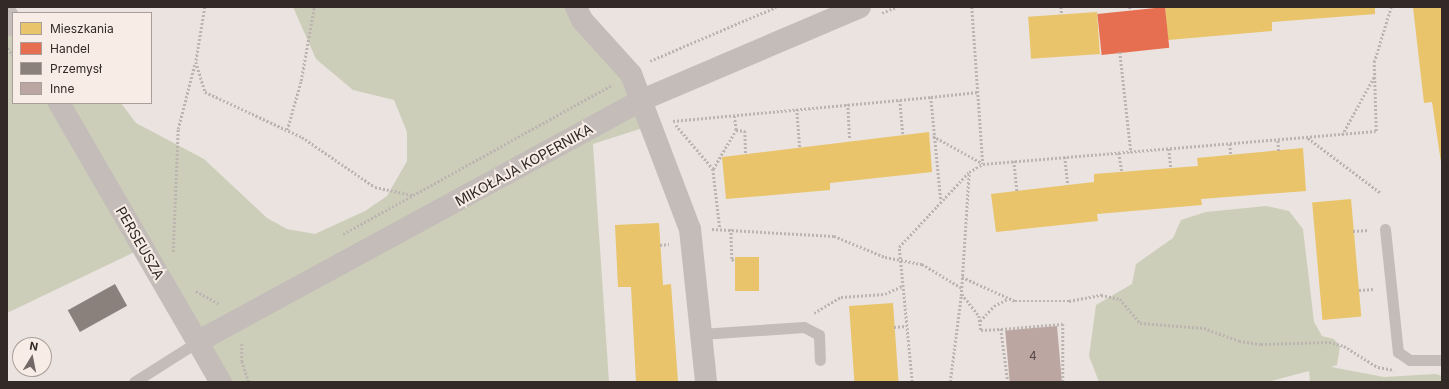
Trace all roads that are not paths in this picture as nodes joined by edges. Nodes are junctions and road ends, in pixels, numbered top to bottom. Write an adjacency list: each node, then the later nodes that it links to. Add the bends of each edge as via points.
1 (576, 7): 5 (street, via 582,20 631,74)
2 (860, 7): 5 (street, MIKOŁAJA KOPERNIKA)
3 (7, 15): 4 (street)
4 (12, 24)
5 (642, 100): 8 (street, via 649,126 690,228); 9 (street, MIKOŁAJA KOPERNIKA)
6 (60, 104): 9 (street, PERSEUSZA)
7 (1385, 229): 11 (lane, via 1398,352 1410,360)
8 (701, 334): 10 (lane, via 804,328 818,335); 14 (street)
9 (197, 342): 12 (lane); 13 (street, PERSEUSZA)
10 (820, 360)
11 (1442, 360)
12 (134, 382)
13 (221, 382)
14 (706, 382)

